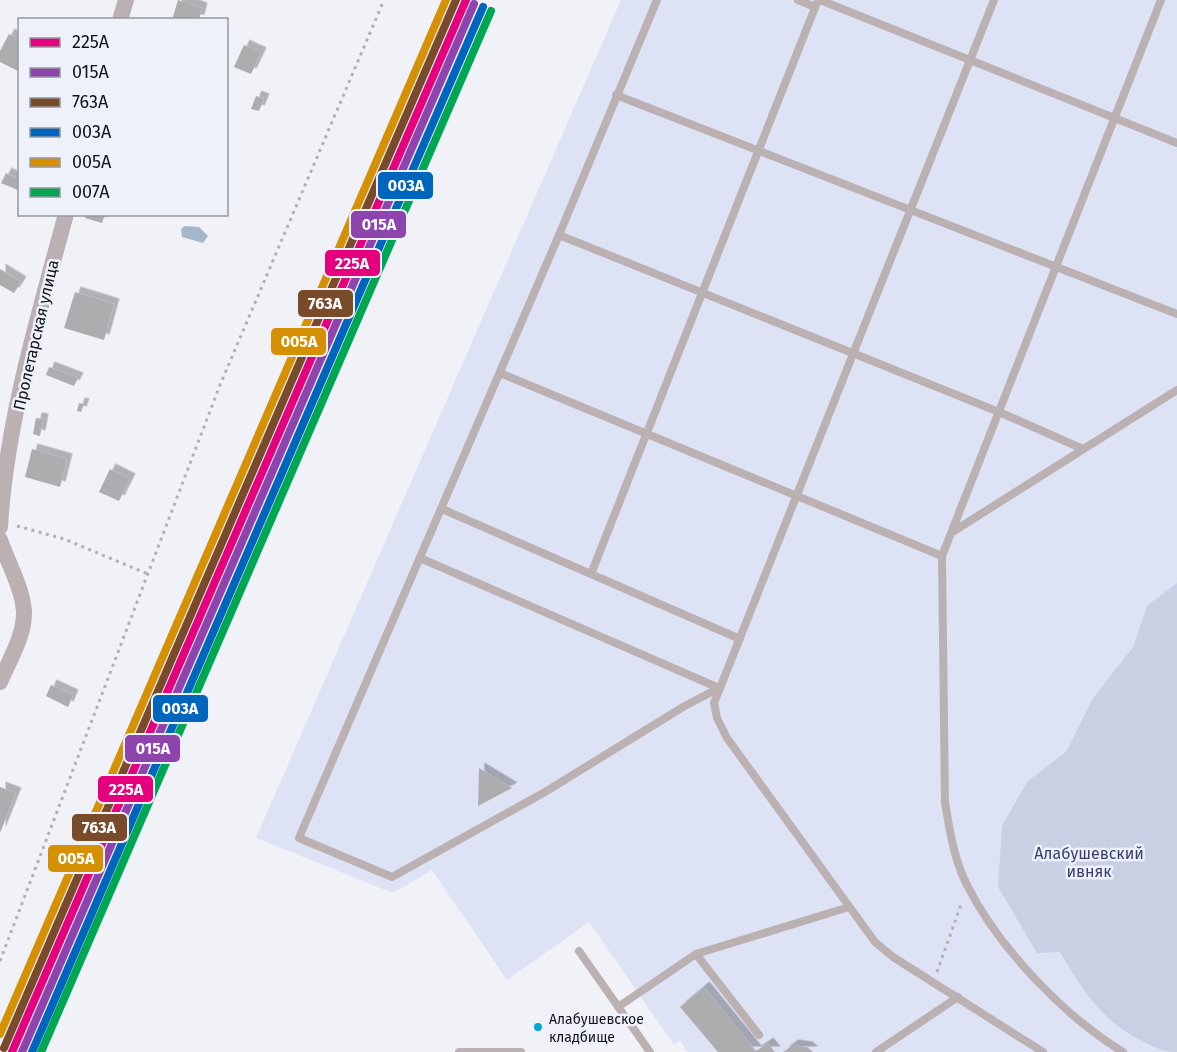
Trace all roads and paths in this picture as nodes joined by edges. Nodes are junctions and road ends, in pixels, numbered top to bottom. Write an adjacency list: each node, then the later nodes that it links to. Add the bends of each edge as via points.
1 (126, 0): 8 (street)
2 (384, 0): 33 (path, via 220,385)
3 (657, 0): 10 (lane)
4 (798, 0): 7 (lane)
5 (994, 0): 9 (lane)
6 (1161, 0): 11 (lane)
7 (818, 2): 9 (lane); 13 (lane)
8 (121, 18)
9 (970, 60): 11 (lane); 14 (lane)
10 (616, 94): 13 (lane); 16 (lane)
11 (1115, 117): 12 (lane); 17 (lane)
12 (1177, 143)
13 (759, 148): 14 (lane); 18 (lane)
14 (910, 207): 17 (lane); 20 (lane)
15 (65, 216): 28 (street, Пролетарская улица, via 30,350 1,498)
16 (559, 235): 18 (lane); 21 (lane)
17 (1058, 265): 19 (lane); 23 (lane)
18 (702, 291): 20 (lane); 24 (lane)
19 (1177, 314)
20 (852, 353): 23 (lane); 26 (lane)
21 (500, 373): 24 (lane); 27 (lane)
22 (1177, 390): 25 (lane)
23 (999, 412): 25 (lane); 29 (lane)
24 (645, 432): 26 (lane); 34 (lane)
25 (1083, 449): 29 (lane)
26 (797, 497): 31 (lane); 35 (lane)
27 (442, 509): 32 (lane); 34 (lane)
28 (0, 525): 33 (path, via 64,539)
29 (954, 532): 31 (lane)
30 (2, 549): 36 (street, via 21,595 24,613)
31 (942, 556): 38 (lane, via 945,803 950,834)
32 (420, 558): 37 (lane); 37 (lane, via 299,838 392,877)
33 (148, 574): 42 (path)
34 (591, 574): 35 (lane)
35 (740, 639): 37 (lane)
36 (0, 682)
37 (719, 688): 39 (lane, via 714,703 727,738)
38 (968, 886): 43 (path); 52 (lane, via 1034,978 1076,1018)
39 (849, 907): 41 (lane); 43 (lane, via 875,942)
40 (579, 951): 45 (lane)
41 (696, 954): 45 (lane); 46 (lane)
42 (0, 961)
43 (933, 982): 44 (lane)
44 (958, 997): 50 (lane); 51 (lane)
45 (618, 1007): 49 (lane)
46 (759, 1035)
47 (459, 1052): 48 (lane)
48 (521, 1052)
49 (650, 1052)
50 (876, 1052)
51 (1043, 1052)
52 (1123, 1052)

